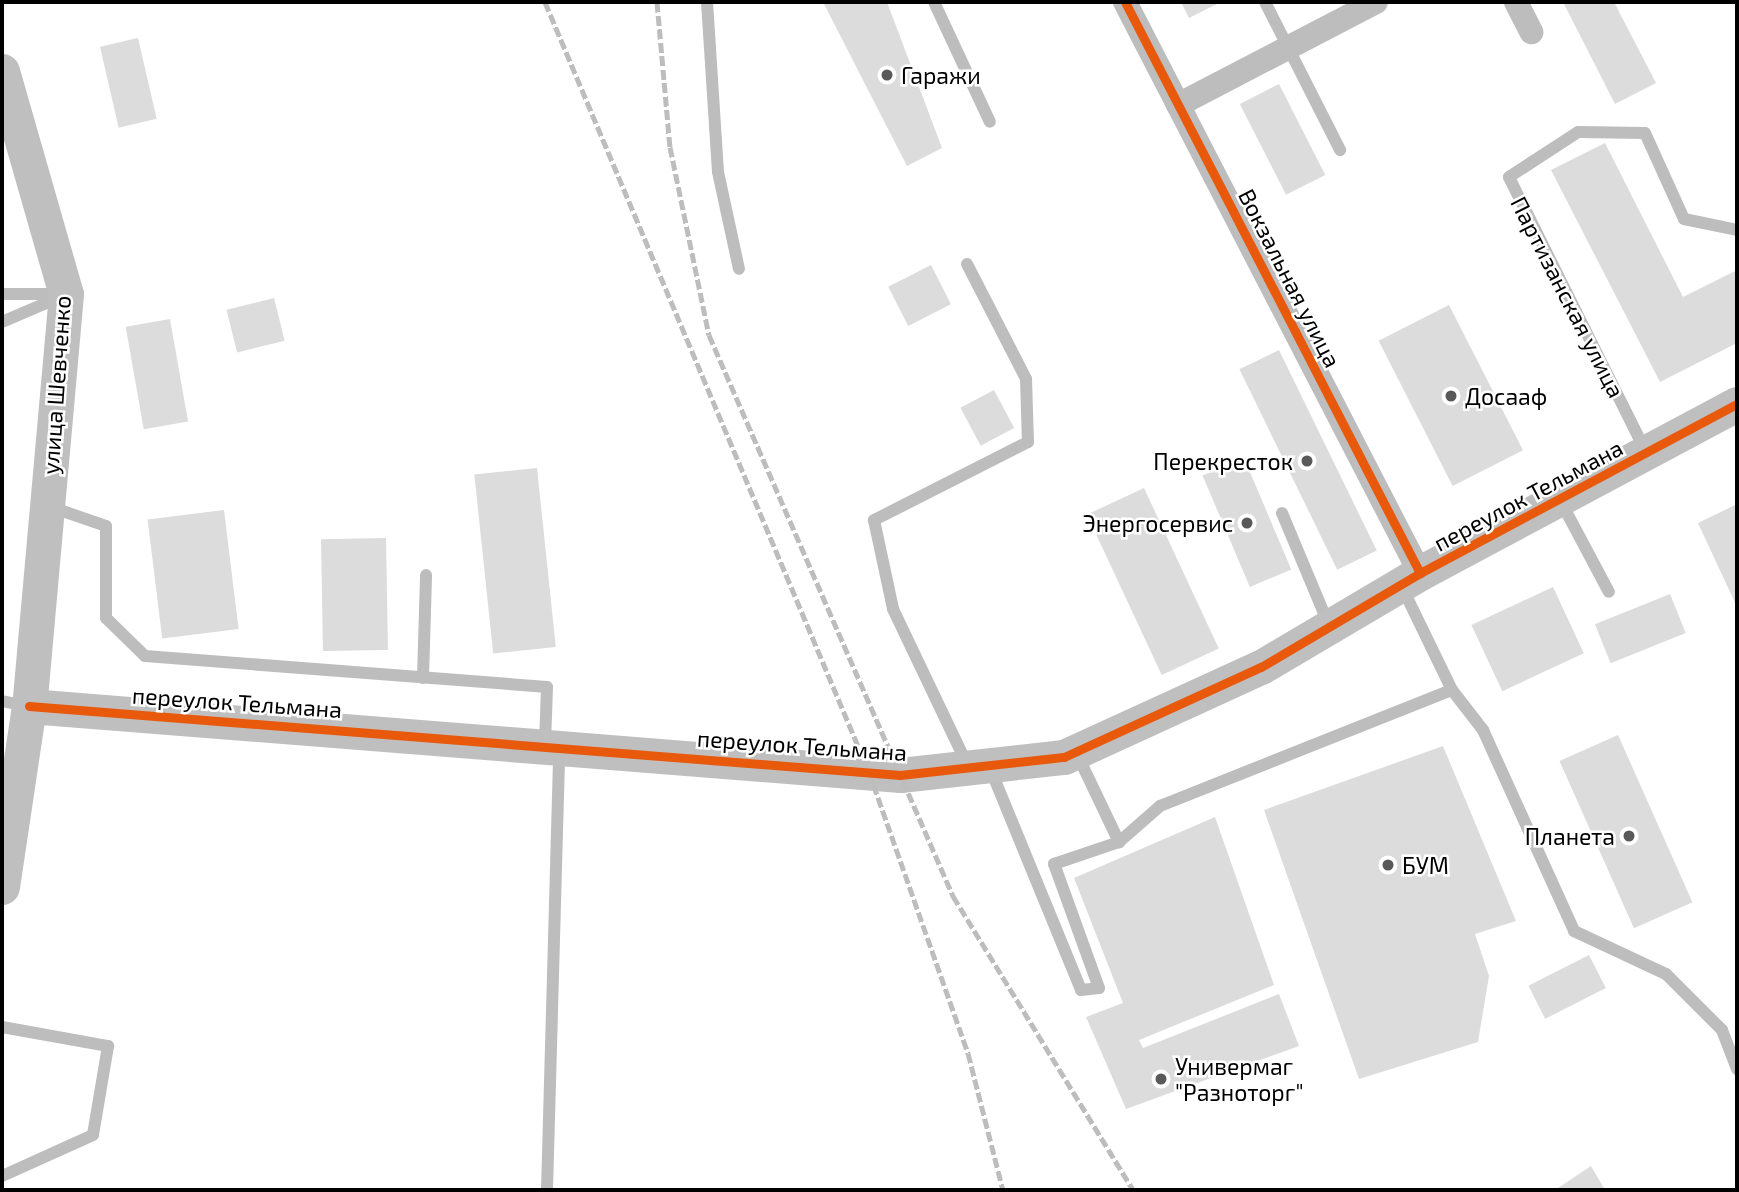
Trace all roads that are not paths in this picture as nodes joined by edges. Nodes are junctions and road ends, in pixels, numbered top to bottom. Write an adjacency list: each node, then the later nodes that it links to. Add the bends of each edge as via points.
1 (708, 2): 15 (lane, via 718,172)
2 (934, 2): 11 (lane)
3 (1125, 2): 10 (street, Вокзальная улица)
4 (1265, 2): 8 (lane)
5 (1376, 2): 8 (street)
6 (1516, 2): 7 (street)
7 (1531, 32)
8 (1288, 49): 10 (street); 12 (lane)
9 (2, 71): 17 (street, улица Шевченко)
10 (1178, 104): 25 (street, Вокзальная улица)
11 (990, 122)
12 (1340, 150)
13 (1737, 230): 20 (lane, Партизанская улица, via 1684,219 1645,133 1578,132 1508,177)
14 (967, 264): 33 (lane, via 1026,379 1028,442 874,520 893,609)
15 (739, 269)
16 (2, 294): 17 (lane)
17 (66, 294): 18 (lane); 22 (street, улица Шевченко)
18 (2, 322)
19 (1737, 404): 20 (street, переулок Тельмана)
20 (1647, 454): 21 (street, переулок Тельмана)
21 (1559, 500): 25 (street, переулок Тельмана); 26 (lane)
22 (47, 505): 28 (lane, via 106,526 106,618 145,656); 30 (street, улица Шевченко)
23 (1282, 513): 27 (lane)
24 (426, 575): 28 (lane)
25 (1410, 579): 27 (street, переулок Тельмана); 29 (lane)
26 (1609, 592)
27 (1330, 627): 32 (street, переулок Тельмана, via 1261,667)
28 (423, 678): 31 (lane, via 547,687)
29 (1452, 690): 34 (lane, via 1160,806); 37 (lane, via 1483,730 1574,931 1667,974)
30 (15, 704): 31 (street, переулок Тельмана); 35 (street, улица Шевченко)
31 (552, 745): 33 (street, переулок Тельмана, via 900,775); 41 (lane)
32 (1076, 752): 33 (street, переулок Тельмана); 34 (lane)
33 (978, 765): 34 (lane, via 1080,990 1099,988 1055,864)
34 (1119, 842)
35 (2, 887)
36 (2, 1027): 40 (lane, via 108,1046 93,1135)
37 (1722, 1030): 38 (lane); 39 (lane)
38 (1737, 1038)
39 (1737, 1069)
40 (2, 1177)
41 (547, 1190)

